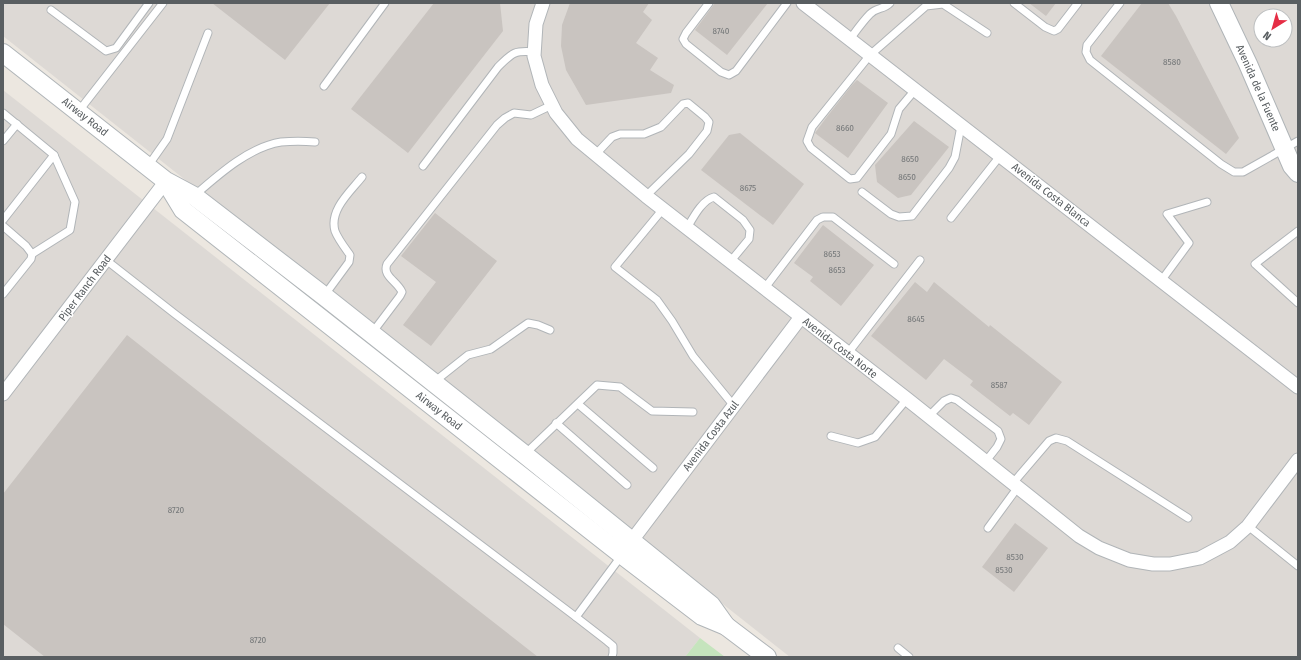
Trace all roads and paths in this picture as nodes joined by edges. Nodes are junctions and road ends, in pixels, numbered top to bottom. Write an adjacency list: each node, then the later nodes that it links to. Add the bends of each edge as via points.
1 (163, 3): 23 (lane)
2 (385, 3): 20 (lane)
3 (542, 3): 17 (street, Avenida Costa Norte, via 536,24)
4 (709, 3): 5 (lane, via 683,39 721,72 729,75 736,71)
5 (787, 3)
6 (890, 3): 16 (lane, via 886,8 870,13)
7 (1014, 3): 8 (lane, via 1054,31)
8 (1078, 3)
9 (1120, 3): 29 (lane, via 1087,45 1086,52 1090,60 1234,172 1243,172)
10 (1219, 3): 29 (street, Avenida de la Fuente)
11 (147, 4): 13 (lane, via 116,48 106,51)
12 (810, 5): 16 (street, Avenida Costa Blanca)
13 (51, 10)
14 (208, 33): 34 (lane, via 167,139)
15 (987, 33): 19 (lane, via 943,4 926,6)
16 (850, 39): 19 (street, Avenida Costa Blanca)
17 (534, 52): 22 (street, Avenida Costa Norte, via 542,85); 33 (lane, via 520,51 510,55 498,67)
18 (3, 53): 23 (street, Airway Road)
19 (870, 55): 21 (street, Avenida Costa Blanca); 21 (lane, via 812,126 807,141 811,148 850,179 856,178 891,134 900,109)
20 (324, 86)
21 (915, 90): 26 (street, Avenida Costa Blanca)
22 (552, 105): 30 (street, Avenida Costa Norte, via 577,139); 60 (lane, via 531,115 514,113 497,125 387,264 386,273 402,292)
23 (78, 112): 34 (street, Airway Road)
24 (3, 113): 25 (lane)
25 (17, 124): 27 (lane); 31 (lane)
26 (962, 126): 32 (street, Avenida Costa Blanca); 38 (lane, via 950,168 912,216 898,217 891,214)
27 (3, 141)
28 (315, 142): 39 (lane, via 280,142 252,152 217,176)
29 (1291, 144): 35 (street, Avenida de la Fuente, via 1292,166)
30 (596, 154): 40 (street, Avenida Costa Norte); 40 (lane, via 612,137 620,134 644,134 661,127 683,104 688,103 705,117 709,122 707,131 689,154)
31 (54, 155): 44 (lane); 48 (lane, via 75,202 70,230)
32 (1000, 156): 43 (lane); 53 (street, Avenida Costa Blanca)
33 (423, 166)
34 (147, 167): 37 (street, Airway Road)
35 (1298, 174)
36 (362, 177): 56 (lane, via 340,204 334,220 336,232 350,255 349,262)
37 (166, 181): 39 (street, Airway Road); 49 (street, Piper Ranch Road); 81 (street, Airway Road, via 183,210)
38 (862, 192)
39 (194, 196): 56 (street, Airway Road)
40 (646, 196): 42 (street, Avenida Costa Norte)
41 (1207, 202): 53 (lane, via 1167,214 1189,243)
42 (663, 209): 46 (street, Avenida Costa Norte); 67 (lane, via 615,267 657,300 693,356)
43 (951, 218)
44 (3, 220)
45 (3, 226): 48 (lane)
46 (686, 228): 51 (street, Avenida Costa Norte); 51 (lane, via 709,198 714,197 743,220 750,230 749,239)
47 (1298, 231): 57 (lane, via 1255,264)
48 (32, 254): 55 (lane, via 31,259)
49 (106, 260): 64 (street, Piper Ranch Road); 83 (lane)
50 (920, 260): 61 (lane)
51 (730, 262): 54 (street, Avenida Costa Norte)
52 (894, 264): 54 (lane, via 833,217 824,216 817,220)
53 (1161, 281): 63 (street, Avenida Costa Blanca)
54 (764, 289): 58 (street, Avenida Costa Norte)
55 (3, 294)
56 (324, 296): 60 (street, Airway Road)
57 (1298, 303)
58 (801, 318): 61 (street, Avenida Costa Norte); 67 (street, Avenida Costa Azul)
59 (550, 330): 62 (lane, via 528,324 491,349 468,355)
60 (372, 333): 62 (street, Airway Road)
61 (848, 353): 65 (street, Avenida Costa Norte)
62 (434, 382): 72 (street, Airway Road)
63 (1298, 387)
64 (3, 394)
65 (907, 399): 69 (street, Avenida Costa Norte); 71 (lane, via 875,437 858,443)
66 (578, 404): 68 (lane, via 597,385 612,386 620,387 652,411); 70 (lane); 75 (lane)
67 (734, 406): 81 (street, Avenida Costa Azul)
68 (693, 412)
69 (929, 416): 74 (street, Avenida Costa Norte); 74 (lane, via 944,401 951,398 998,431 1001,439)
70 (556, 423): 72 (lane); 76 (lane)
71 (831, 436)
72 (524, 454): 81 (street, Airway Road)
73 (1298, 460): 79 (street, Avenida Costa Norte)
74 (986, 461): 77 (street, Avenida Costa Norte)
75 (653, 468)
76 (627, 485)
77 (1016, 485): 78 (lane, via 1049,441 1056,438 1067,441); 79 (street, Avenida Costa Norte, via 1079,536 1099,548 1129,560 1170,564 1200,558 1230,542); 80 (lane)
78 (1188, 518)
79 (1248, 526): 82 (lane)
80 (988, 528)
81 (627, 548): 83 (lane); 86 (street, Airway Road, via 711,605 726,626)
82 (1298, 566)
83 (576, 617): 85 (lane, via 613,646)
84 (898, 648): 87 (lane)
85 (612, 657)
86 (767, 657)
87 (909, 657)

